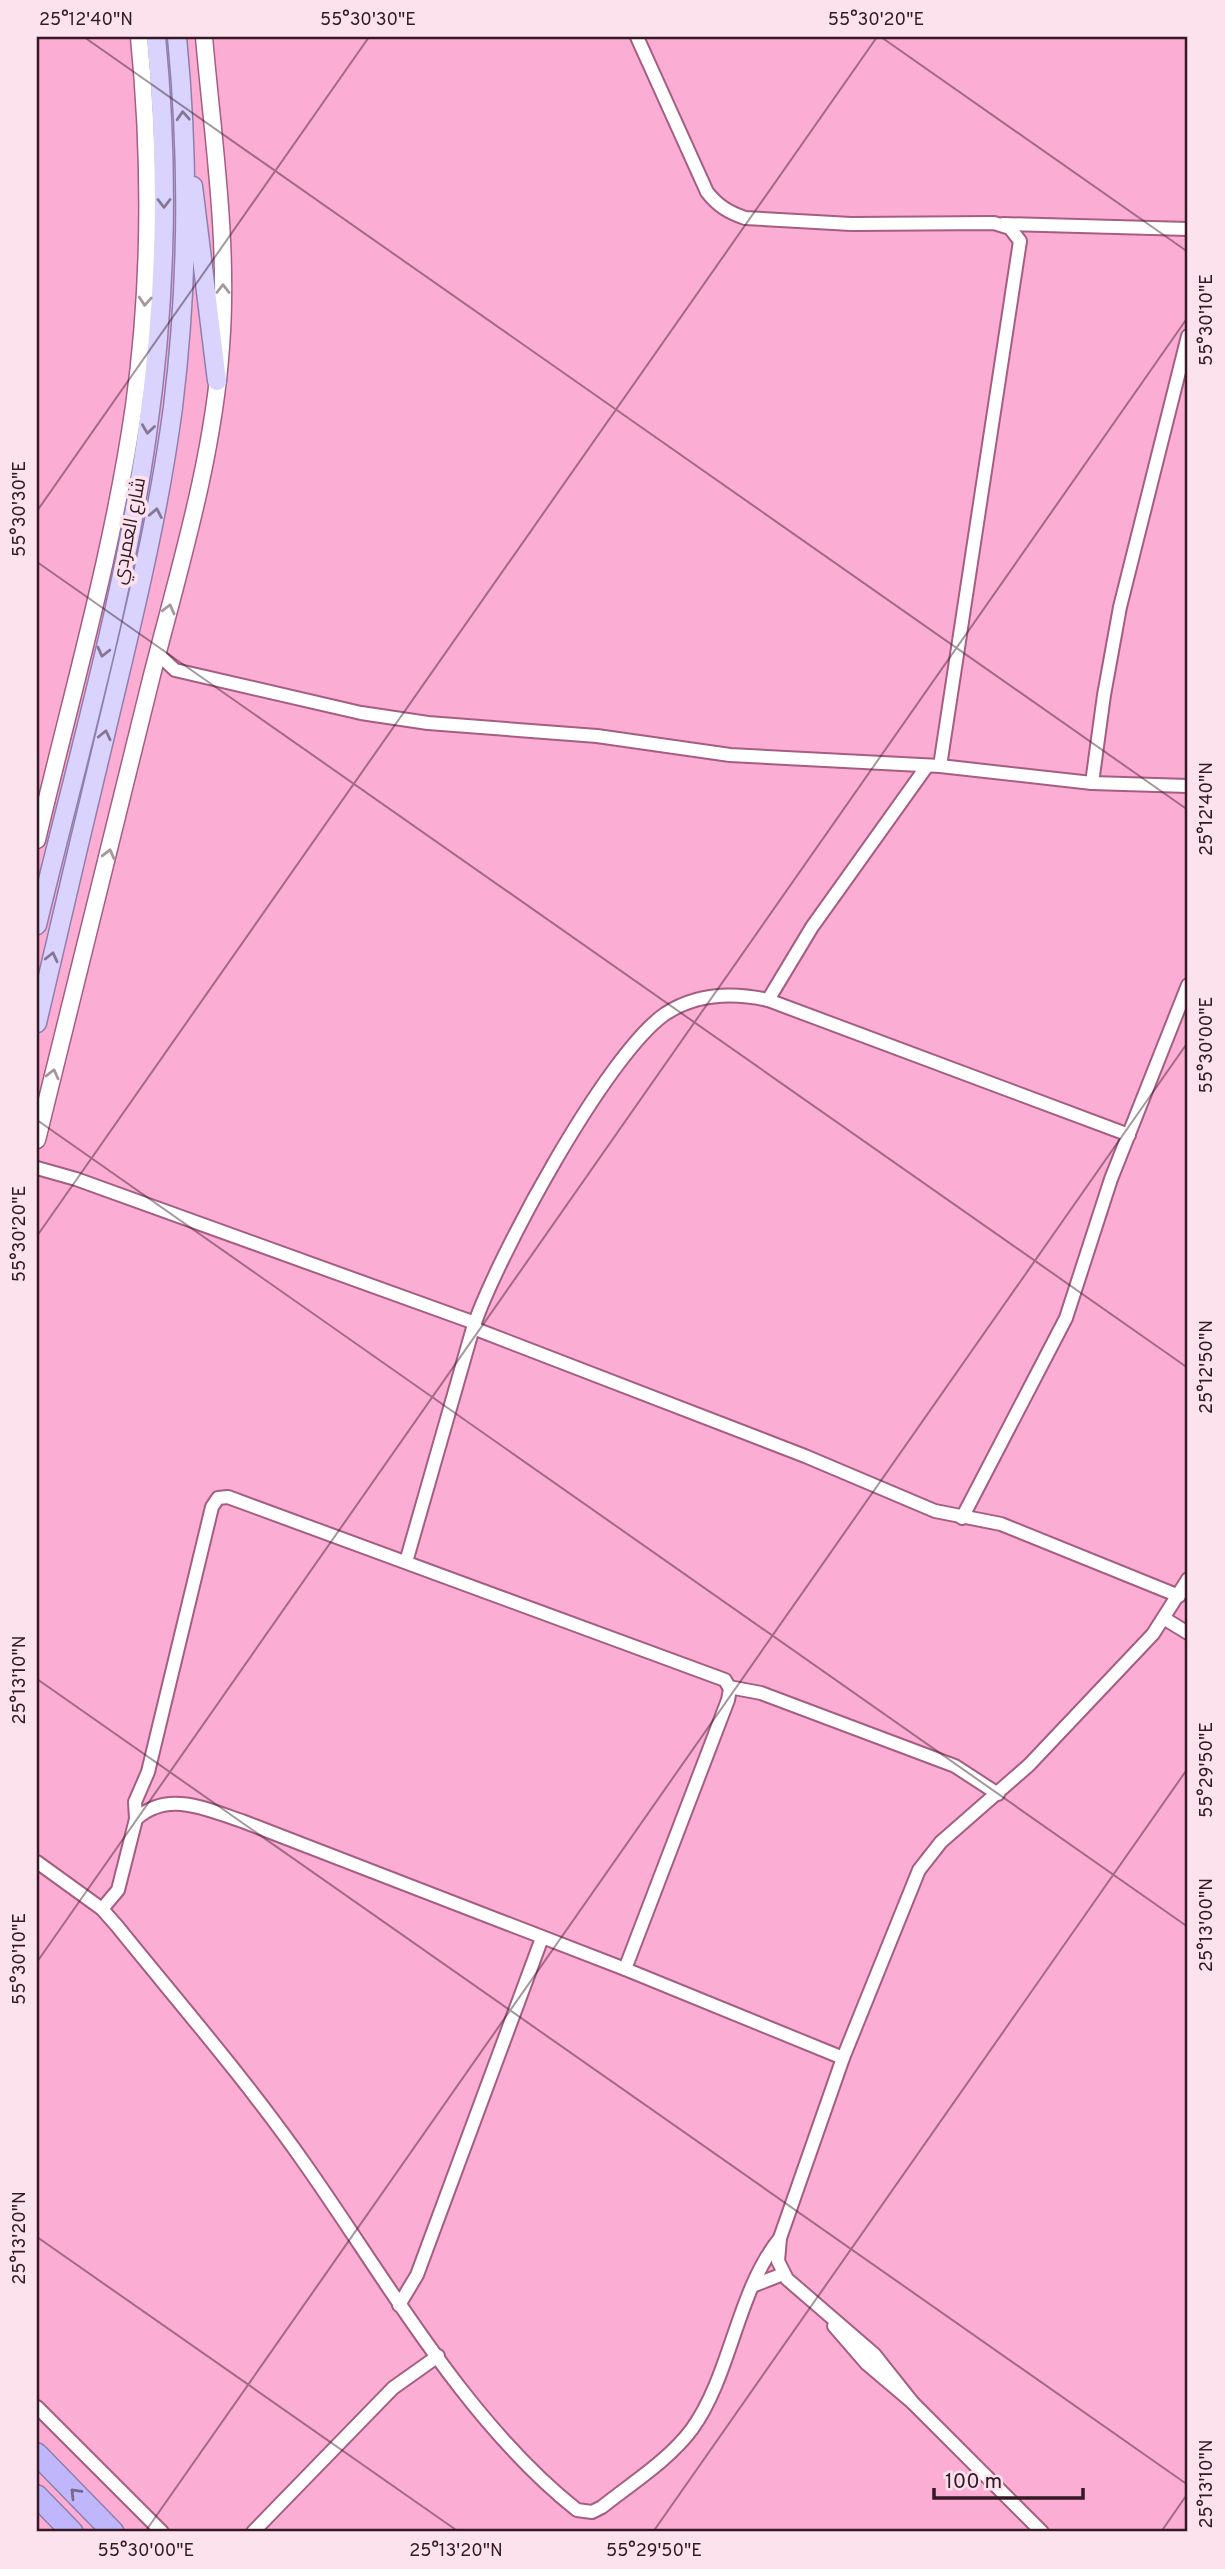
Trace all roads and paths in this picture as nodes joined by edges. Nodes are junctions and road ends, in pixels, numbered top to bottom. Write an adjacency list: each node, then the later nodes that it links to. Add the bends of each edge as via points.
1 (139, 37): 17 (street, one-way to 17, via 148,205 135,394 111,527)
2 (156, 37): 18 (main road, شارع العمردي, one-way to 18, via 163,246 149,424 122,570)
3 (177, 37): 6 (main road, شارع العمردي, one-way to 3)
4 (204, 37): 10 (street, one-way to 4, via 223,267)
5 (638, 37): 7 (street, via 707,192 730,213 745,218 851,224)
6 (184, 156): 10 (main road, via 197,206); 21 (main road, شارع العمردي, one-way to 6, via 160,489 180,340)
7 (1003, 224): 8 (street); 14 (street, via 1016,234 1020,250)
8 (1188, 229)
9 (1188, 336): 15 (street, via 1120,607)
10 (217, 381): 11 (street, one-way to 10, via 198,495)
11 (158, 654): 12 (street); 13 (street)
12 (176, 670): 13 (street); 14 (street, via 418,722 597,736 730,755)
13 (151, 681): 23 (street, one-way to 13)
14 (933, 766): 15 (street); 20 (street, via 802,942)
15 (1092, 783): 16 (street)
16 (1188, 786)
17 (37, 840)
18 (37, 925)
19 (1188, 985): 22 (street)
20 (768, 1000): 22 (street); 25 (street, via 704,997 665,1014 649,1028 613,1072 573,1134)
21 (37, 1023)
22 (1129, 1135): 26 (street, via 1066,1318)
23 (37, 1140)
24 (37, 1167): 25 (street)
25 (474, 1325): 26 (street); 27 (street)
26 (962, 1518): 29 (street, via 1013,1528)
27 (406, 1562): 32 (street, via 605,1638 720,1676); 34 (street, via 228,1497 214,1502 148,1772 135,1802)
28 (1188, 1578): 29 (street)
29 (1179, 1596): 30 (street)
30 (1165, 1619): 31 (street); 33 (street)
31 (1188, 1633)
32 (729, 1687): 33 (street, via 761,1693 955,1766); 38 (street, via 728,1700)
33 (998, 1794): 39 (street, via 952,1830 919,1870)
34 (136, 1819): 36 (street, via 118,1890); 37 (street, via 167,1803 217,1812)
35 (37, 1862): 36 (street)
36 (102, 1909): 43 (street, via 276,2125)
37 (542, 1938): 38 (street); 43 (street, via 418,2275)
38 (625, 1969): 39 (street)
39 (843, 2058): 40 (street)
40 (780, 2238): 41 (street, via 778,2261); 42 (street)
41 (783, 2274): 42 (street); 53 (street, via 874,2354 912,2403)
42 (755, 2285): 44 (street, via 692,2428 674,2449 592,2512 573,2507 505,2440)
43 (399, 2305): 44 (street)
44 (438, 2356): 52 (street, via 393,2388)
45 (37, 2407): 51 (street)
46 (37, 2454): 50 (highway, one-way to 46)
47 (37, 2496): 48 (street); 49 (highway)
48 (59, 2532)
49 (72, 2532)
50 (113, 2532)
51 (162, 2532)
52 (253, 2532)
53 (1042, 2532)

